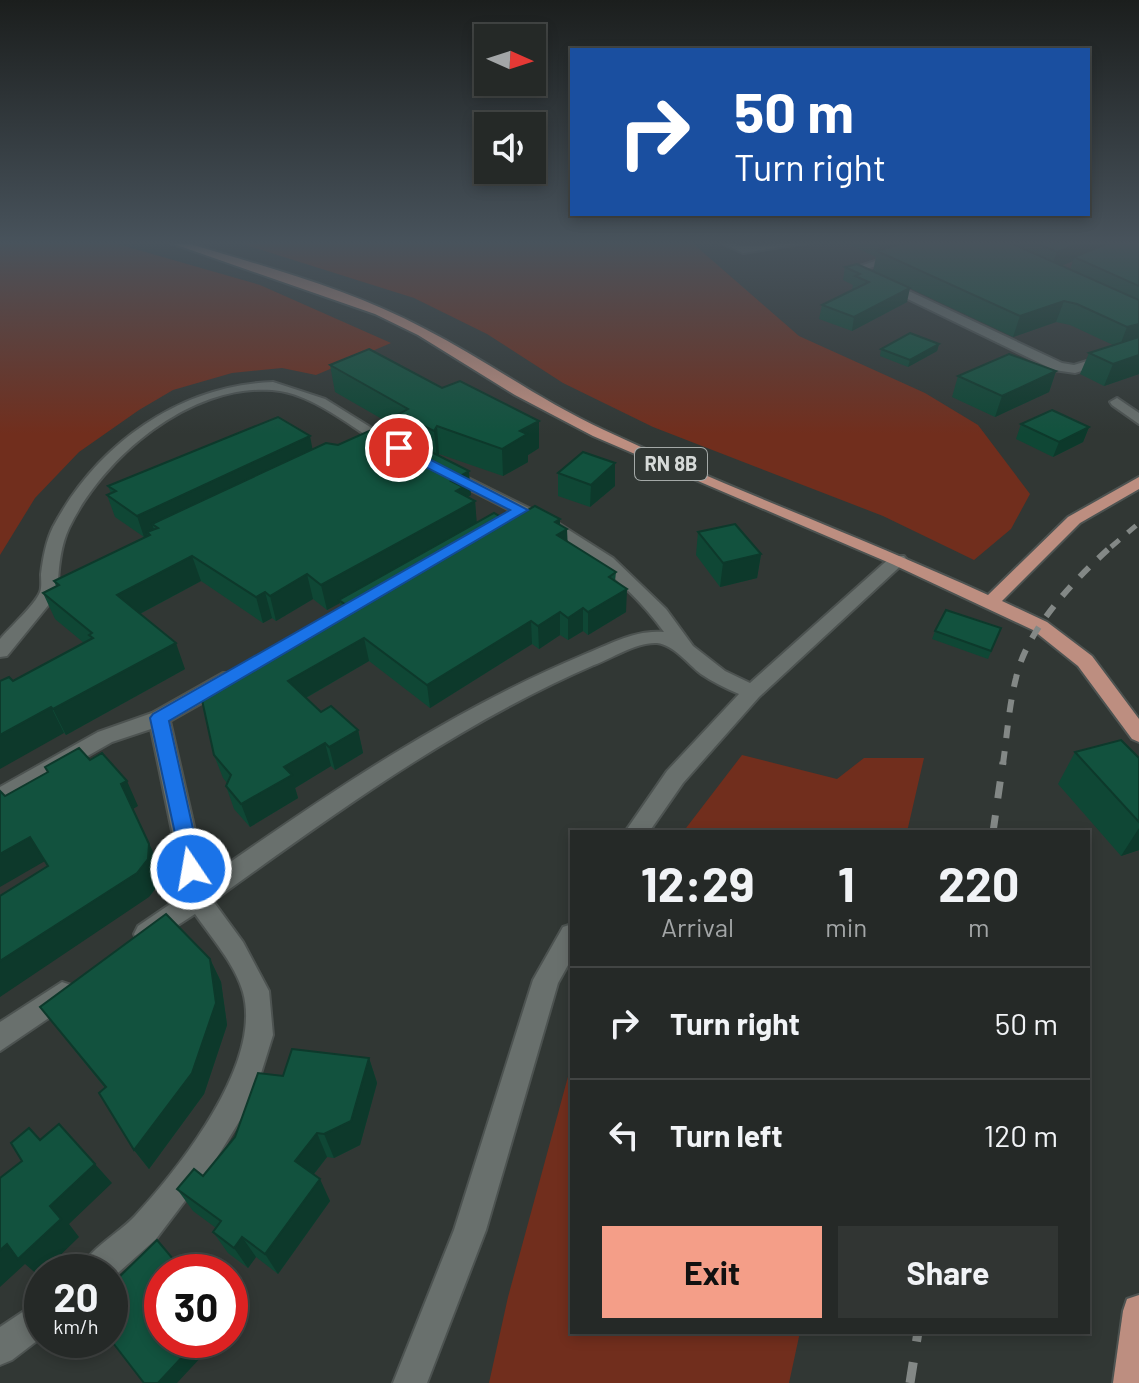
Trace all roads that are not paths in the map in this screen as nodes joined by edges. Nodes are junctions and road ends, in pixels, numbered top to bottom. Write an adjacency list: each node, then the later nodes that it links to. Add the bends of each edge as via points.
1 (364, 306): 9 (main road, RN 8B, via 422,332 598,433)
2 (925, 306): 3 (street, via 1059,367 1075,369)
3 (1139, 349)
4 (1117, 402): 5 (street)
5 (1139, 420)
6 (401, 450): 11 (street, via 368,439 304,394 272,386 209,397 176,411 128,444 97,475 62,526 51,554)
7 (428, 463): 13 (street, via 514,514 565,532 605,557 656,607)
8 (1139, 482): 12 (main road, via 1074,520)
9 (898, 560): 12 (main road, RN 8B); 16 (street)
10 (77, 579): 11 (street)
11 (49, 593): 14 (street)
12 (991, 602): 18 (main road, RN 8B, via 1064,642 1102,680)
13 (687, 650): 16 (street, via 712,673); 21 (street, via 664,638 643,639 471,716)
14 (0, 651)
15 (253, 664): 17 (street)
16 (752, 692): 20 (street, via 675,777)
17 (159, 718): 19 (street, via 105,737); 21 (street)
18 (1139, 734)
19 (0, 797)
20 (637, 830)
21 (198, 899): 23 (street); 26 (street, via 256,991 259,1035 243,1089 203,1154 145,1228)
22 (570, 938): 30 (street, via 546,980 470,1230)
23 (124, 951)
24 (74, 986): 25 (street)
25 (0, 1038)
26 (115, 1254)
27 (1139, 1311): 31 (main road)
28 (24, 1330): 29 (street)
29 (0, 1348)
30 (410, 1383)
31 (1130, 1383)

